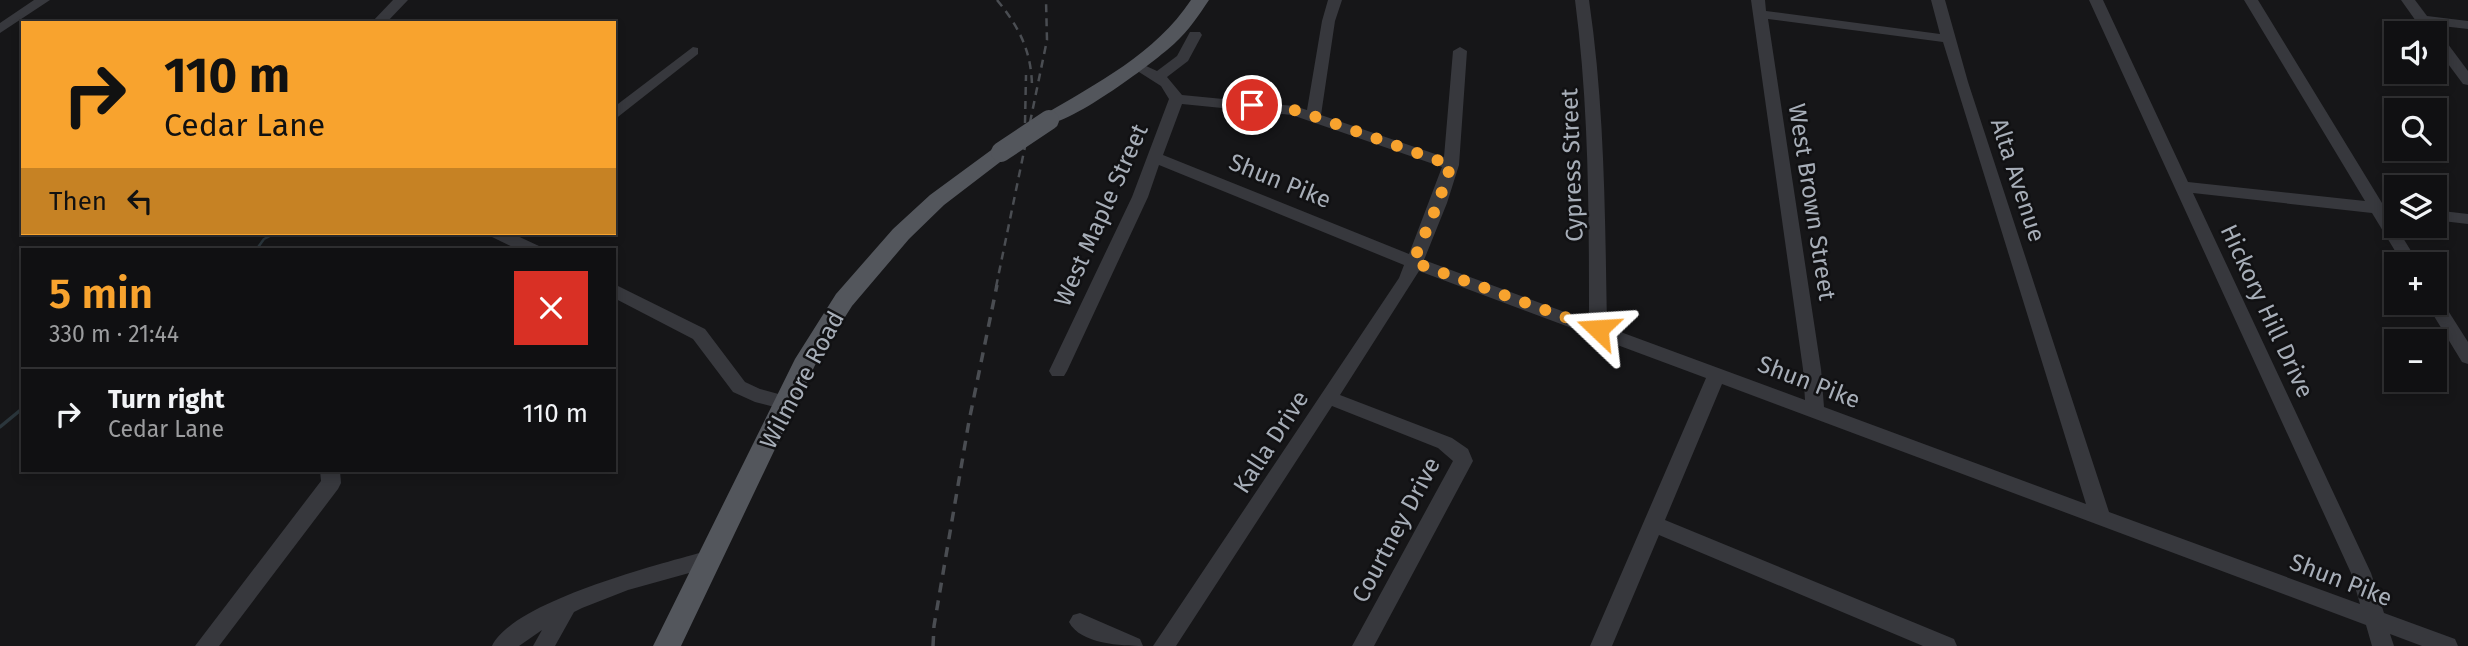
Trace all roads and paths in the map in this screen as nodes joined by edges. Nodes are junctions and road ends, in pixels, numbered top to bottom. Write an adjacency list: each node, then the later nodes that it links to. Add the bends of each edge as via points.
1 (43, 0): 13 (street)
2 (401, 0): 12 (street)
3 (1199, 0): 20 (main road, via 1175,33)
4 (1335, 0): 25 (street)
5 (1583, 0): 39 (street, Cypress Street, via 1597,160)
6 (1938, 0): 16 (street, Alta Avenue)
7 (2096, 0): 28 (street, Hickory Hill Drive)
8 (2251, 0): 29 (street)
9 (2408, 0): 11 (street)
10 (1759, 7): 16 (street); 45 (street, West Brown Street)
11 (2423, 20): 14 (street)
12 (380, 21)
13 (11, 25)
14 (2468, 25)
15 (1195, 35): 21 (street, via 1182,58)
16 (1949, 39): 47 (street, Alta Avenue)
17 (693, 51): 24 (street)
18 (1460, 51): 27 (street, Kalla Drive)
19 (2447, 53): 22 (street)
20 (1135, 65): 21 (street); 44 (main road, Wilmore Road, bridge, via 1001,152 937,200 870,267 822,334)
21 (1157, 78): 23 (street, via 1174,89)
22 (2468, 81)
23 (1176, 99): 25 (street, via 1273,107); 26 (street, West Maple Street)
24 (616, 113)
25 (1313, 116): 27 (street)
26 (1156, 158): 36 (street, Shun Pike); 41 (street, West Maple Street)
27 (1451, 165): 36 (street, Kalla Drive)
28 (2183, 187): 29 (street); 51 (street, Hickory Hill Drive, via 2361,573)
29 (2377, 208): 30 (street); 35 (street)
30 (2384, 209)
31 (2447, 217): 32 (street)
32 (2468, 219)
33 (502, 235): 34 (street)
34 (527, 248)
35 (2404, 252)
36 (1413, 262): 39 (street, Shun Pike); 43 (street, Kalla Drive)
37 (616, 291): 44 (street, via 699,334 739,387)
38 (2442, 315): 40 (street)
39 (1598, 329): 42 (street, Shun Pike)
40 (2468, 357)
41 (1058, 371)
42 (1717, 374): 45 (street, Shun Pike); 48 (street)
43 (1330, 398): 58 (street, Kalla Drive); 59 (street, Courtney Drive, via 1445,443 1461,454 1463,461)
44 (786, 403): 49 (main road, Wilmore Road)
45 (1815, 411): 47 (street, Shun Pike)
46 (330, 472): 53 (street, via 331,483)
47 (2100, 516): 51 (street, Shun Pike)
48 (1654, 524): 60 (street); 61 (street)
49 (711, 559): 50 (street, via 654,573); 56 (main road, Wilmore Road)
50 (567, 606): 54 (street); 55 (street)
51 (2377, 620): 62 (street, Hickory Hill Drive); 63 (street, Shun Pike)
52 (1080, 622): 57 (street)
53 (206, 646)
54 (503, 646)
55 (544, 646)
56 (667, 646)
57 (1132, 646)
58 (1164, 646)
59 (1363, 646)
60 (1601, 646)
61 (1946, 646)
62 (2383, 646)
63 (2447, 646)

